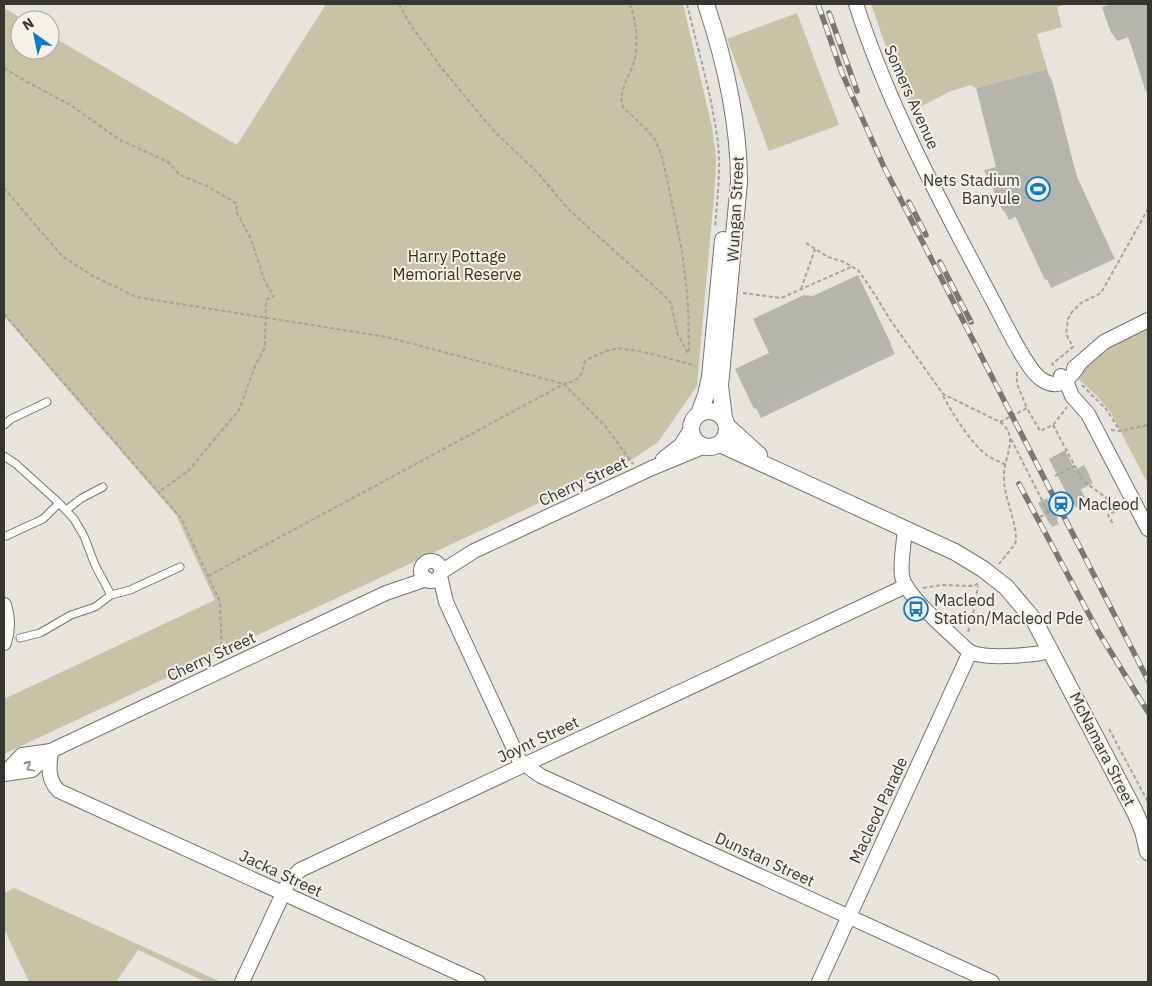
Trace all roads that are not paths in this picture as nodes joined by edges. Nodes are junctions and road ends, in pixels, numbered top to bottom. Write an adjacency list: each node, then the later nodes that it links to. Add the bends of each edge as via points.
1 (699, 4): 7 (street, Wungan Street, via 724,113 729,158 711,369)
2 (706, 4): 8 (street, Wungan Street, via 733,108 739,154 720,386)
3 (856, 4): 5 (street, Somers Avenue, via 908,136 1026,361 1049,375)
4 (1148, 320): 5 (street, via 1104,342)
5 (1066, 378): 11 (street, via 1072,396 1088,414); 11 (street, via 1063,392 1069,405)
6 (47, 402): 9 (lane)
7 (699, 414): 8 (street, via 715,411); 10 (street)
8 (726, 422): 12 (street, via 726,436); 15 (street, McNamara Street, via 750,448)
9 (4, 424)
10 (691, 429): 12 (street, via 695,440); 14 (street, Cherry Street, via 681,445)
11 (1095, 429): 20 (street)
12 (712, 445): 14 (street, Cherry Street); 15 (street, McNamara Street)
13 (4, 456): 17 (lane)
14 (646, 471): 23 (street, Cherry Street)
15 (786, 474): 19 (street, McNamara Street)
16 (103, 487): 18 (lane)
17 (59, 503): 18 (lane); 21 (lane, via 43,519)
18 (66, 510): 25 (lane, via 78,525 94,565)
19 (905, 529): 24 (street, via 901,574); 29 (street, McNamara Street, via 973,562 1006,587 1034,620)
20 (1148, 529)
21 (6, 536)
22 (180, 567): 25 (lane, via 130,590)
23 (432, 573): 31 (street, Cherry Street); 32 (street, Dunstan Street)
24 (908, 590): 30 (street); 32 (street, Joynt Street)
25 (111, 595): 27 (lane, via 95,607 71,615 40,633)
26 (4, 604): 28 (street, via 7,630)
27 (20, 638)
28 (4, 643)
29 (1051, 650): 30 (street, via 1028,655 987,656); 34 (street, McNamara Street, via 1135,812)
30 (970, 652): 36 (street, Macleod Parade)
31 (56, 749): 33 (street, Cherry Street, via 22,755); 35 (street, Jacka Street, via 49,767 51,780 59,791)
32 (525, 765): 35 (street, Joynt Street, via 300,870 292,876); 36 (street, Dunstan Street, via 541,776)
33 (4, 773)
34 (1148, 852)
35 (283, 893): 37 (street, Joynt Street); 38 (street, Jacka Street)
36 (848, 916): 39 (street, Macleod Parade); 40 (street, Dunstan Street)
37 (242, 982)
38 (478, 982)
39 (819, 982)
40 (992, 982)

